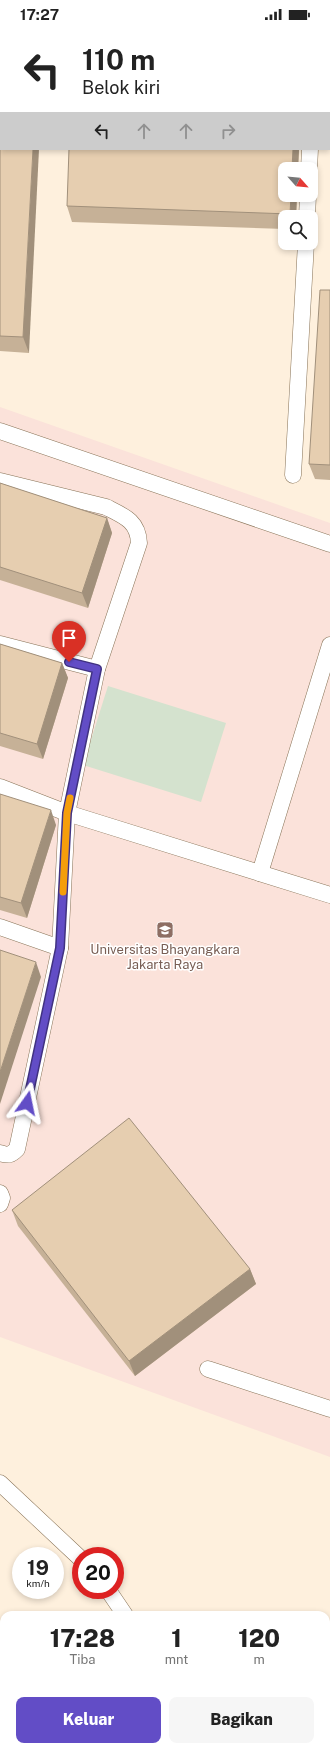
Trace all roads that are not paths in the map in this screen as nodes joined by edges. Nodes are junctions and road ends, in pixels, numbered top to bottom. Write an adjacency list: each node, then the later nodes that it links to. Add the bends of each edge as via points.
1 (310, 150): 2 (lane)
2 (309, 162)
3 (306, 250): 5 (lane)
4 (0, 431): 7 (lane)
5 (293, 475)
6 (0, 481): 10 (lane, via 106,508 120,514 134,525 138,543)
7 (330, 544)
8 (0, 644): 10 (lane)
9 (330, 645): 13 (lane)
10 (97, 669): 12 (lane)
11 (0, 787): 12 (lane)
12 (67, 813): 13 (lane); 16 (lane)
13 (260, 873): 14 (lane)
14 (330, 895)
15 (0, 927): 16 (lane)
16 (60, 948): 17 (lane, via 17,1149 12,1154)
17 (0, 1153)
18 (0, 1193): 19 (lane)
19 (0, 1204)
20 (208, 1369): 21 (lane)
21 (330, 1409)
22 (0, 1483): 23 (lane)
23 (72, 1551)
24 (114, 1599): 25 (lane)
25 (122, 1611)

